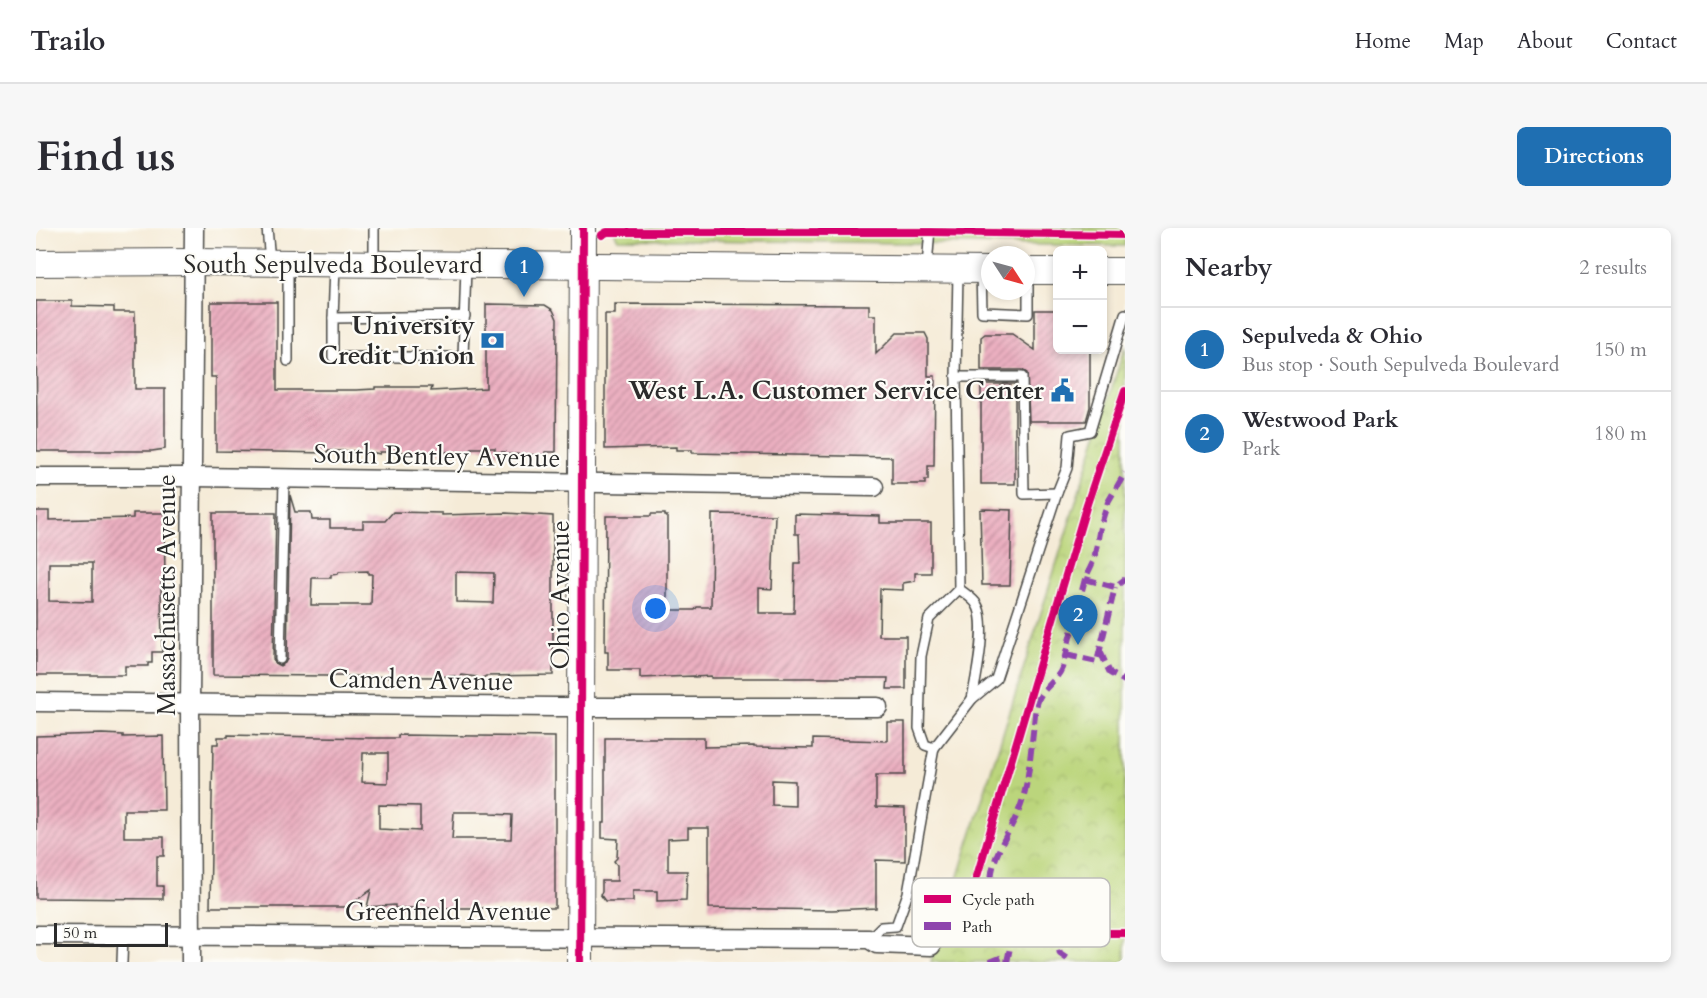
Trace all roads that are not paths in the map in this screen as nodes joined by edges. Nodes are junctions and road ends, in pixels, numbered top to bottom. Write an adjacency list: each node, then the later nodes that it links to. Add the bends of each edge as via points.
1 (194, 228): 6 (street, Massachusetts Avenue)
2 (267, 228): 8 (lane)
3 (374, 228): 10 (lane)
4 (583, 228): 12 (main road, Ohio Avenue)
5 (930, 228): 13 (lane)
6 (194, 262): 7 (main road, South Sepulveda Boulevard); 8 (main road, South Sepulveda Boulevard); 26 (street, Massachusetts Avenue)
7 (36, 263)
8 (279, 263): 9 (main road, South Sepulveda Boulevard); 23 (lane)
9 (335, 264): 10 (main road, South Sepulveda Boulevard); 22 (lane)
10 (374, 264): 11 (main road, South Sepulveda Boulevard)
11 (466, 265): 12 (main road, South Sepulveda Boulevard); 21 (lane)
12 (583, 266): 13 (main road, South Sepulveda Boulevard); 28 (main road, Ohio Avenue)
13 (927, 269): 14 (main road, South Sepulveda Boulevard)
14 (976, 269): 19 (lane, via 982,312 1028,314); 24 (lane)
15 (1035, 271): 16 (main road)
16 (1053, 271)
17 (1107, 271): 18 (main road)
18 (1125, 271)
19 (1028, 300)
20 (1125, 314): 30 (lane, via 1090,431 1070,435 1067,468)
21 (465, 316): 22 (lane); 22 (lane, via 463,357 333,357)
22 (333, 318)
23 (288, 361)
24 (956, 377): 30 (lane, via 1022,377 1024,494); 31 (lane)
25 (36, 477): 26 (street, South Bentley Avenue)
26 (193, 477): 27 (street, South Bentley Avenue); 35 (street, Massachusetts Avenue)
27 (284, 479): 28 (street, South Bentley Avenue); 32 (lane)
28 (581, 484): 29 (street, South Bentley Avenue); 36 (main road, Ohio Avenue)
29 (874, 487)
30 (1057, 494): 33 (lane, via 996,679)
31 (959, 589): 33 (lane, via 977,605 981,623); 38 (lane, via 929,619 921,656 919,728 925,745)
32 (280, 659)
33 (972, 699): 38 (lane)
34 (36, 702): 35 (street, Camden Avenue)
35 (190, 702): 36 (street, Camden Avenue); 41 (street, Massachusetts Avenue)
36 (581, 707): 37 (street, Camden Avenue); 44 (main road, Ohio Avenue)
37 (878, 707)
38 (934, 748): 42 (lane, via 908,893 896,926 881,927)
39 (36, 935): 40 (street, Greenfield Avenue)
40 (123, 935): 41 (street, Greenfield Avenue); 45 (lane)
41 (191, 936): 44 (street, Greenfield Avenue); 46 (street, Massachusetts Avenue)
42 (869, 939): 43 (street, Greenfield Avenue, via 877,944); 44 (street, Greenfield Avenue)
43 (912, 945)
44 (580, 950)
45 (122, 962)
46 (191, 962)

